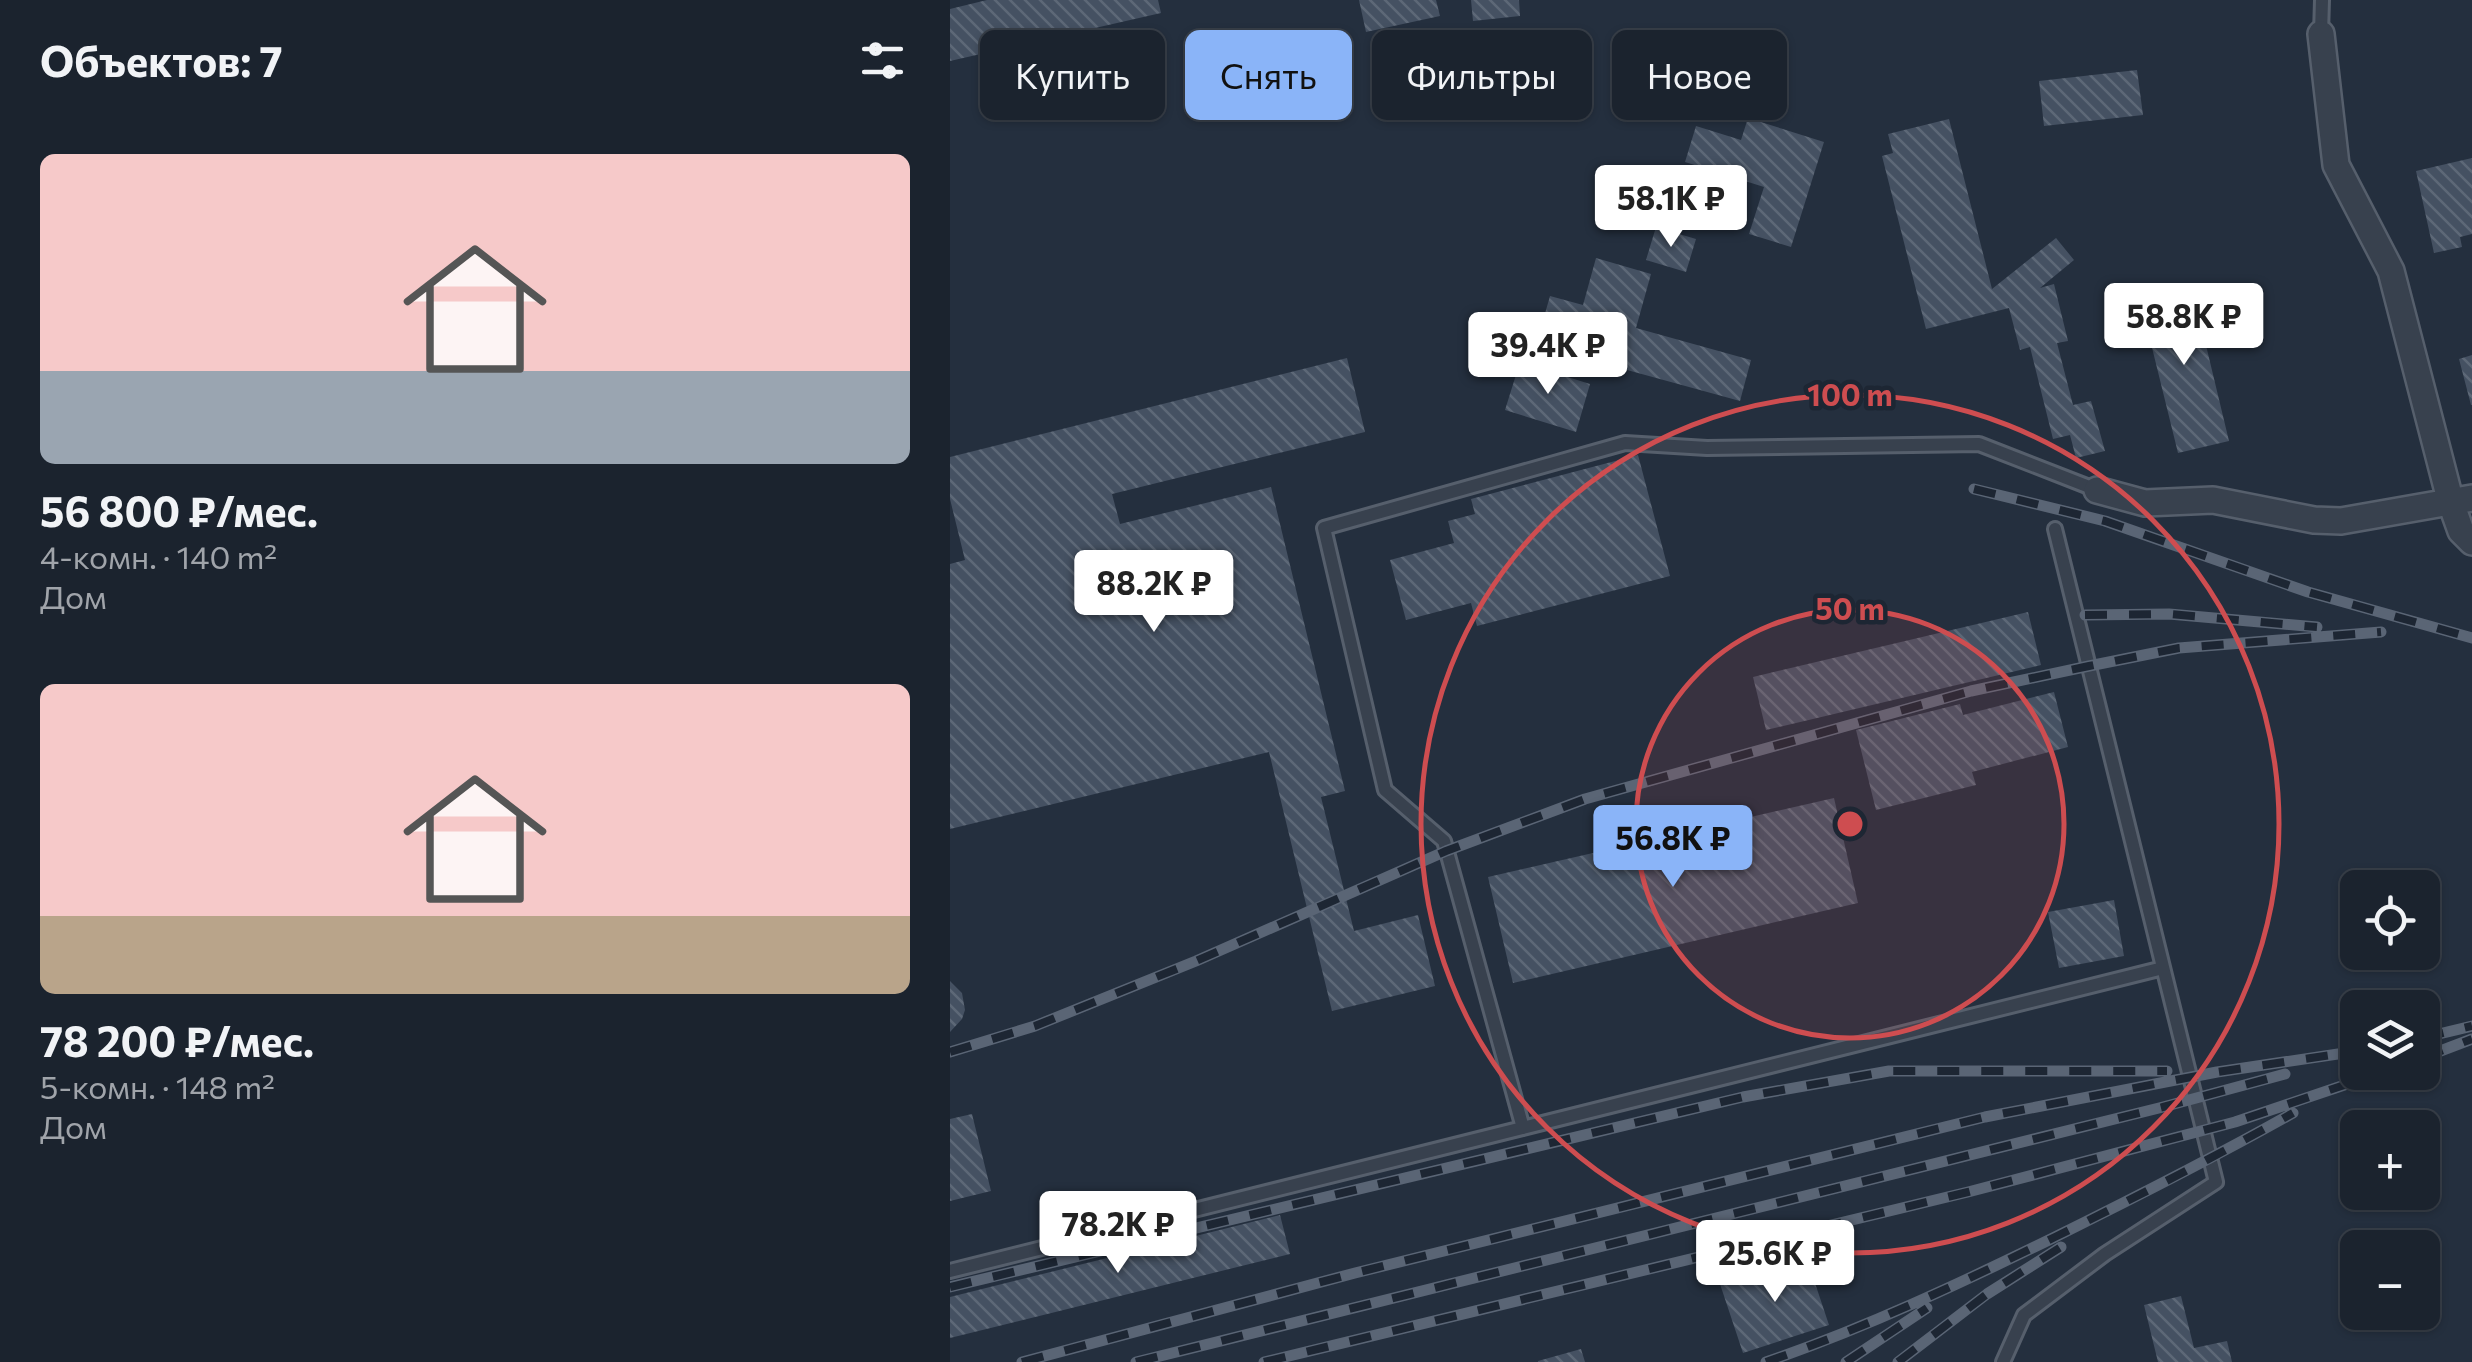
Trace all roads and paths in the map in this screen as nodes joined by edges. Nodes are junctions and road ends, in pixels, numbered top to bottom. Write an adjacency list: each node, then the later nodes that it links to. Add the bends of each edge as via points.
1 (2322, 0): 2 (lane)
2 (2321, 34): 4 (street, via 2336,166 2390,271)
3 (2097, 490): 4 (street, via 2145,503 2214,500 2341,521); 8 (lane, via 1979,444 1625,443 1324,528 1386,790 1444,841)
4 (2461, 501): 6 (street, via 2461,531)
5 (2055, 528): 7 (lane)
6 (2472, 542)
7 (2163, 968): 8 (lane); 10 (lane, via 2216,1182 2024,1315)
8 (1523, 1128): 9 (lane)
9 (950, 1272)
10 (2003, 1362)

